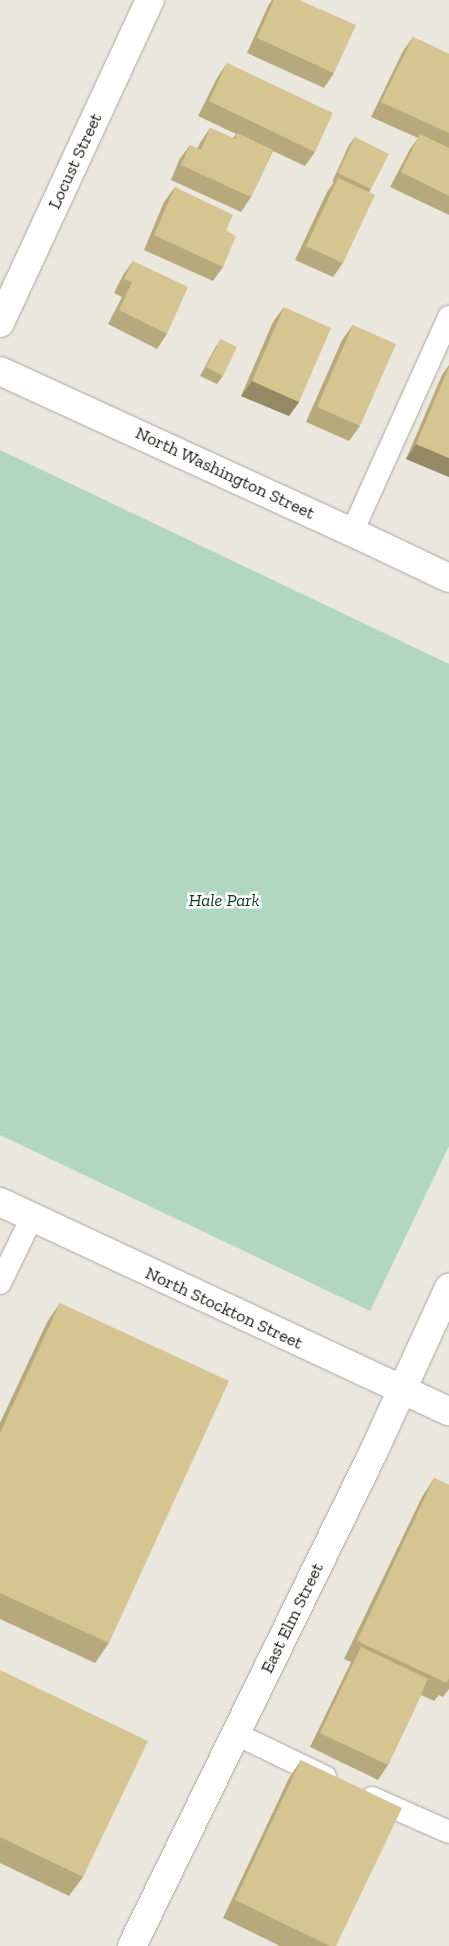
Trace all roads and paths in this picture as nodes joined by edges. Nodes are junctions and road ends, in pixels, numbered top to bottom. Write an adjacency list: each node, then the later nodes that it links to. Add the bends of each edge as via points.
1 (150, 0): 3 (street, Locust Street)
2 (449, 317): 5 (lane)
3 (0, 323)
4 (0, 370): 5 (street, North Washington Street)
5 (352, 532): 6 (street, North Washington Street)
6 (449, 578)
7 (0, 1202): 8 (street, North Stockton Street)
8 (32, 1218): 9 (lane); 11 (street, North Stockton Street)
9 (0, 1283)
10 (449, 1288): 11 (street, East Elm Street)
11 (401, 1389): 12 (street, North Stockton Street); 13 (street, East Elm Street)
12 (449, 1412)
13 (236, 1734): 14 (lane); 15 (street, East Elm Street)
14 (449, 1832)
15 (132, 1946)

